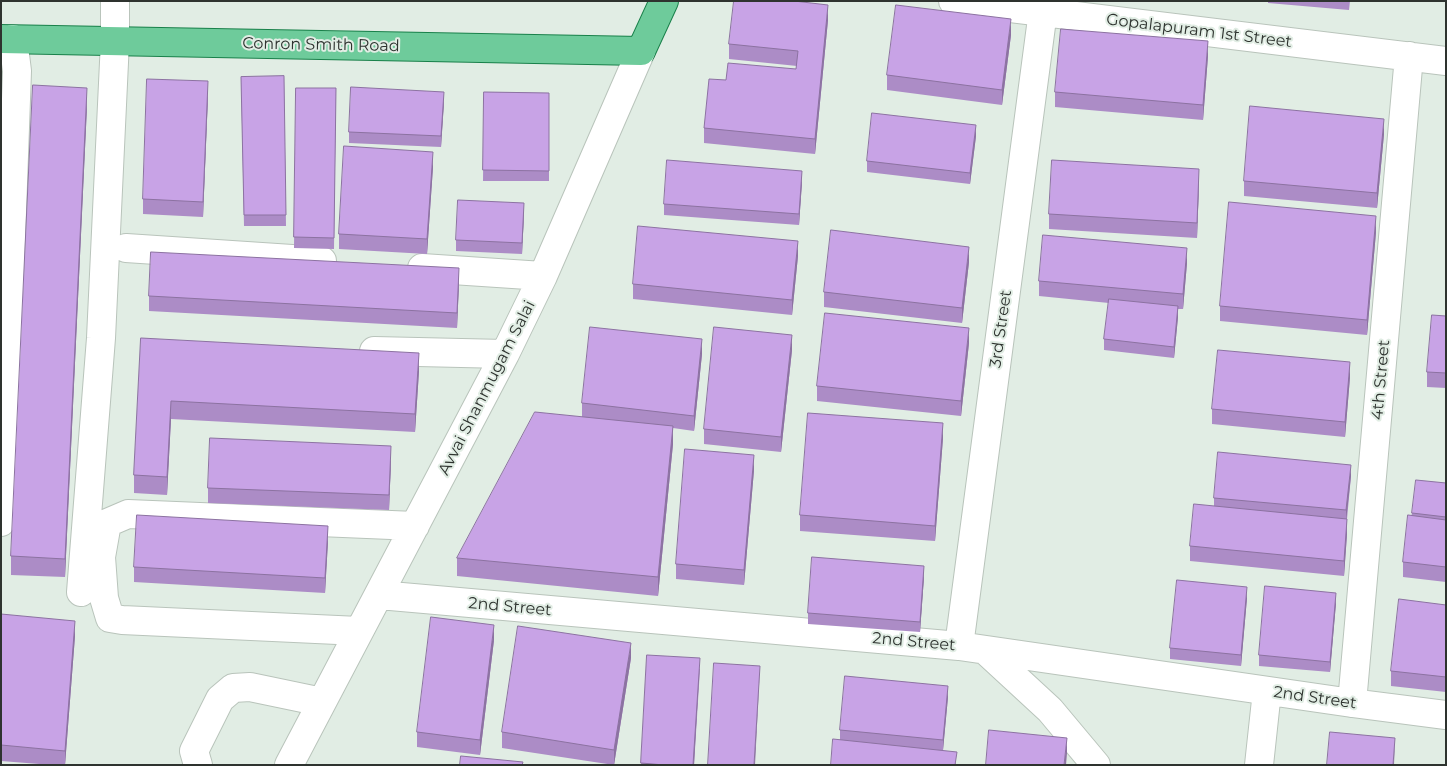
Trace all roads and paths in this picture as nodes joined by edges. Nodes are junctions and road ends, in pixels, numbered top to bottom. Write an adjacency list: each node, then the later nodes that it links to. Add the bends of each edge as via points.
1 (115, 1): 6 (street)
2 (664, 1): 7 (main road, Avvai Shanmugam Salai)
3 (952, 1): 4 (street, Gopalapuram 1st Street)
4 (1042, 12): 8 (street, Gopalapuram 1st Street); 21 (street, 3rd Street)
5 (7, 39): 6 (main road, Conron Smith Road); 16 (street, via 18,71)
6 (115, 41): 7 (main road, Conron Smith Road); 18 (street, via 100,338)
7 (641, 51): 13 (street, Avvai Shanmugam Salai)
8 (1409, 56): 9 (street, Gopalapuram 1st Street); 25 (street, 4th Street)
9 (1446, 61)
10 (126, 248): 11 (street)
11 (345, 263)
12 (394, 266): 13 (street)
13 (543, 276): 15 (street, Avvai Shanmugam Salai)
14 (345, 351): 15 (street)
15 (505, 354): 17 (street, Avvai Shanmugam Salai)
16 (1, 522)
17 (415, 526): 19 (street, Avvai Shanmugam Salai); 20 (street, via 128,514 106,523 101,557 104,598 110,618)
18 (81, 592)
19 (379, 595): 20 (street, Avvai Shanmugam Salai); 21 (street, 2nd Street)
20 (359, 631): 24 (street, Avvai Shanmugam Salai)
21 (959, 646): 22 (street, 2nd Street)
22 (985, 650): 23 (street, 2nd Street); 29 (street, via 1050,710)
23 (1267, 691): 25 (street, 2nd Street); 30 (street)
24 (322, 702): 27 (street, via 250,687 233,688 220,699 194,751); 28 (street, Avvai Shanmugam Salai)
25 (1352, 703): 26 (street, 2nd Street)
26 (1446, 715)
27 (198, 765)
28 (289, 765)
29 (1096, 765)
30 (1258, 765)

